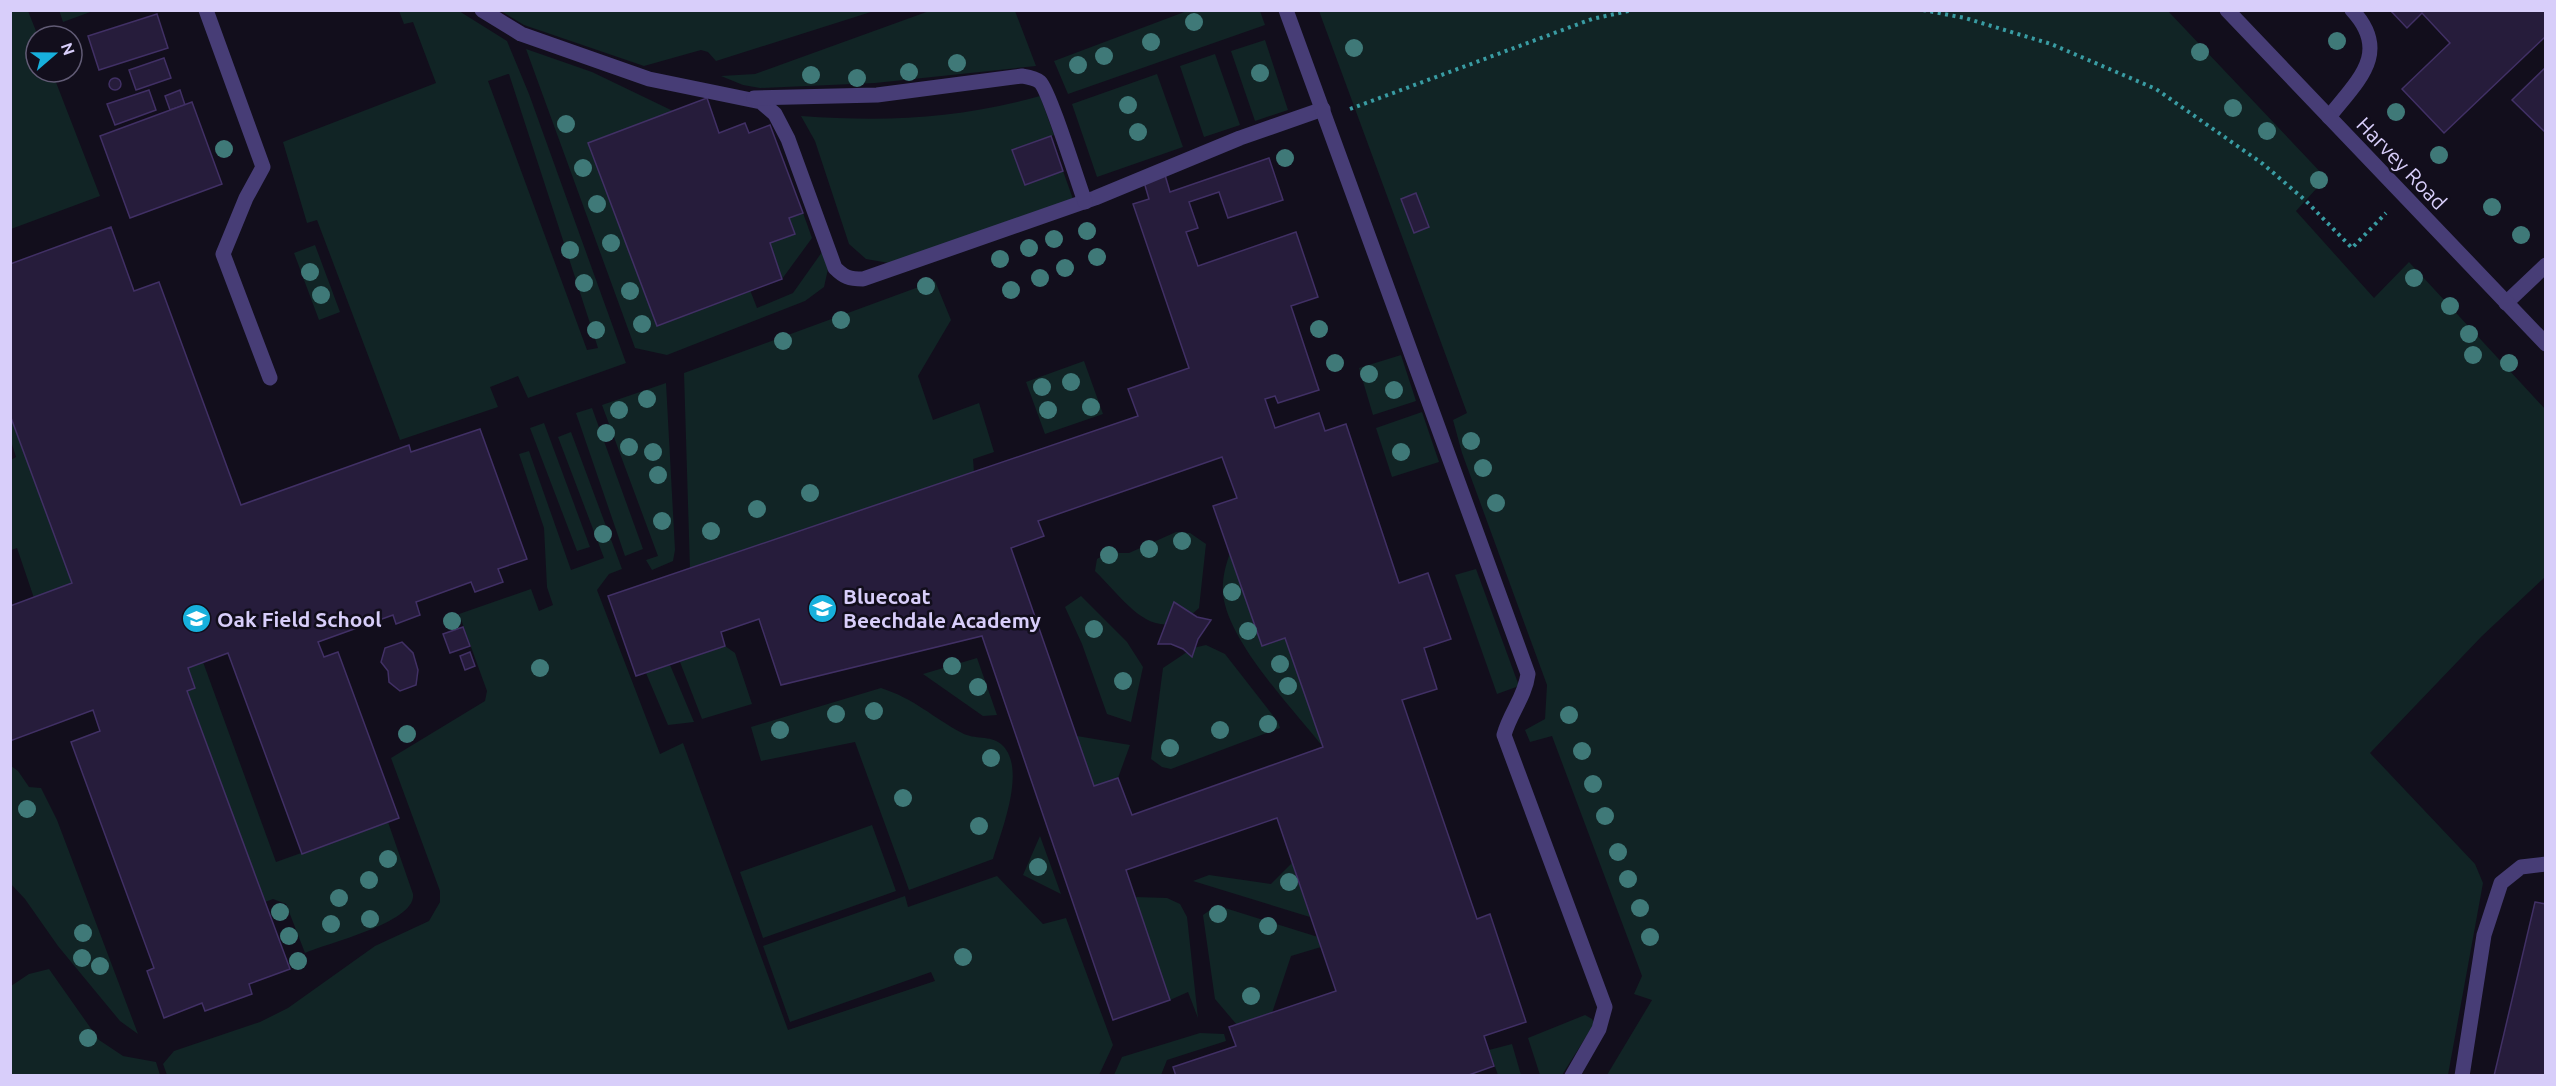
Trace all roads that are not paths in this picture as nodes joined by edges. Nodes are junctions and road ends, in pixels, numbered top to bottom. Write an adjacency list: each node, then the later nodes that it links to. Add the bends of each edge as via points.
1 (206, 10): 13 (street, via 263,167 223,254)
2 (482, 10): 6 (street, via 520,34 649,79)
3 (1286, 10): 7 (street)
4 (2227, 10): 8 (street, Harvey Road)
5 (2352, 10): 8 (street, via 2369,33 2368,66)
6 (751, 98): 9 (street, via 877,95 1022,76 1032,78 1041,83); 9 (street, via 775,114 788,139 835,268 844,277 862,279)
7 (1325, 113): 9 (street, via 1240,138); 15 (street, via 1528,674 1526,692 1509,717 1504,735 1605,1007 1599,1029)
8 (2329, 117): 11 (street, Harvey Road)
9 (1085, 201)
10 (2546, 265): 11 (street)
11 (2506, 303): 12 (street, Harvey Road)
12 (2546, 344)
13 (270, 378)
14 (2546, 864): 16 (street, via 2521,867 2501,884 2484,935)
15 (1572, 1076)
16 (2462, 1076)

